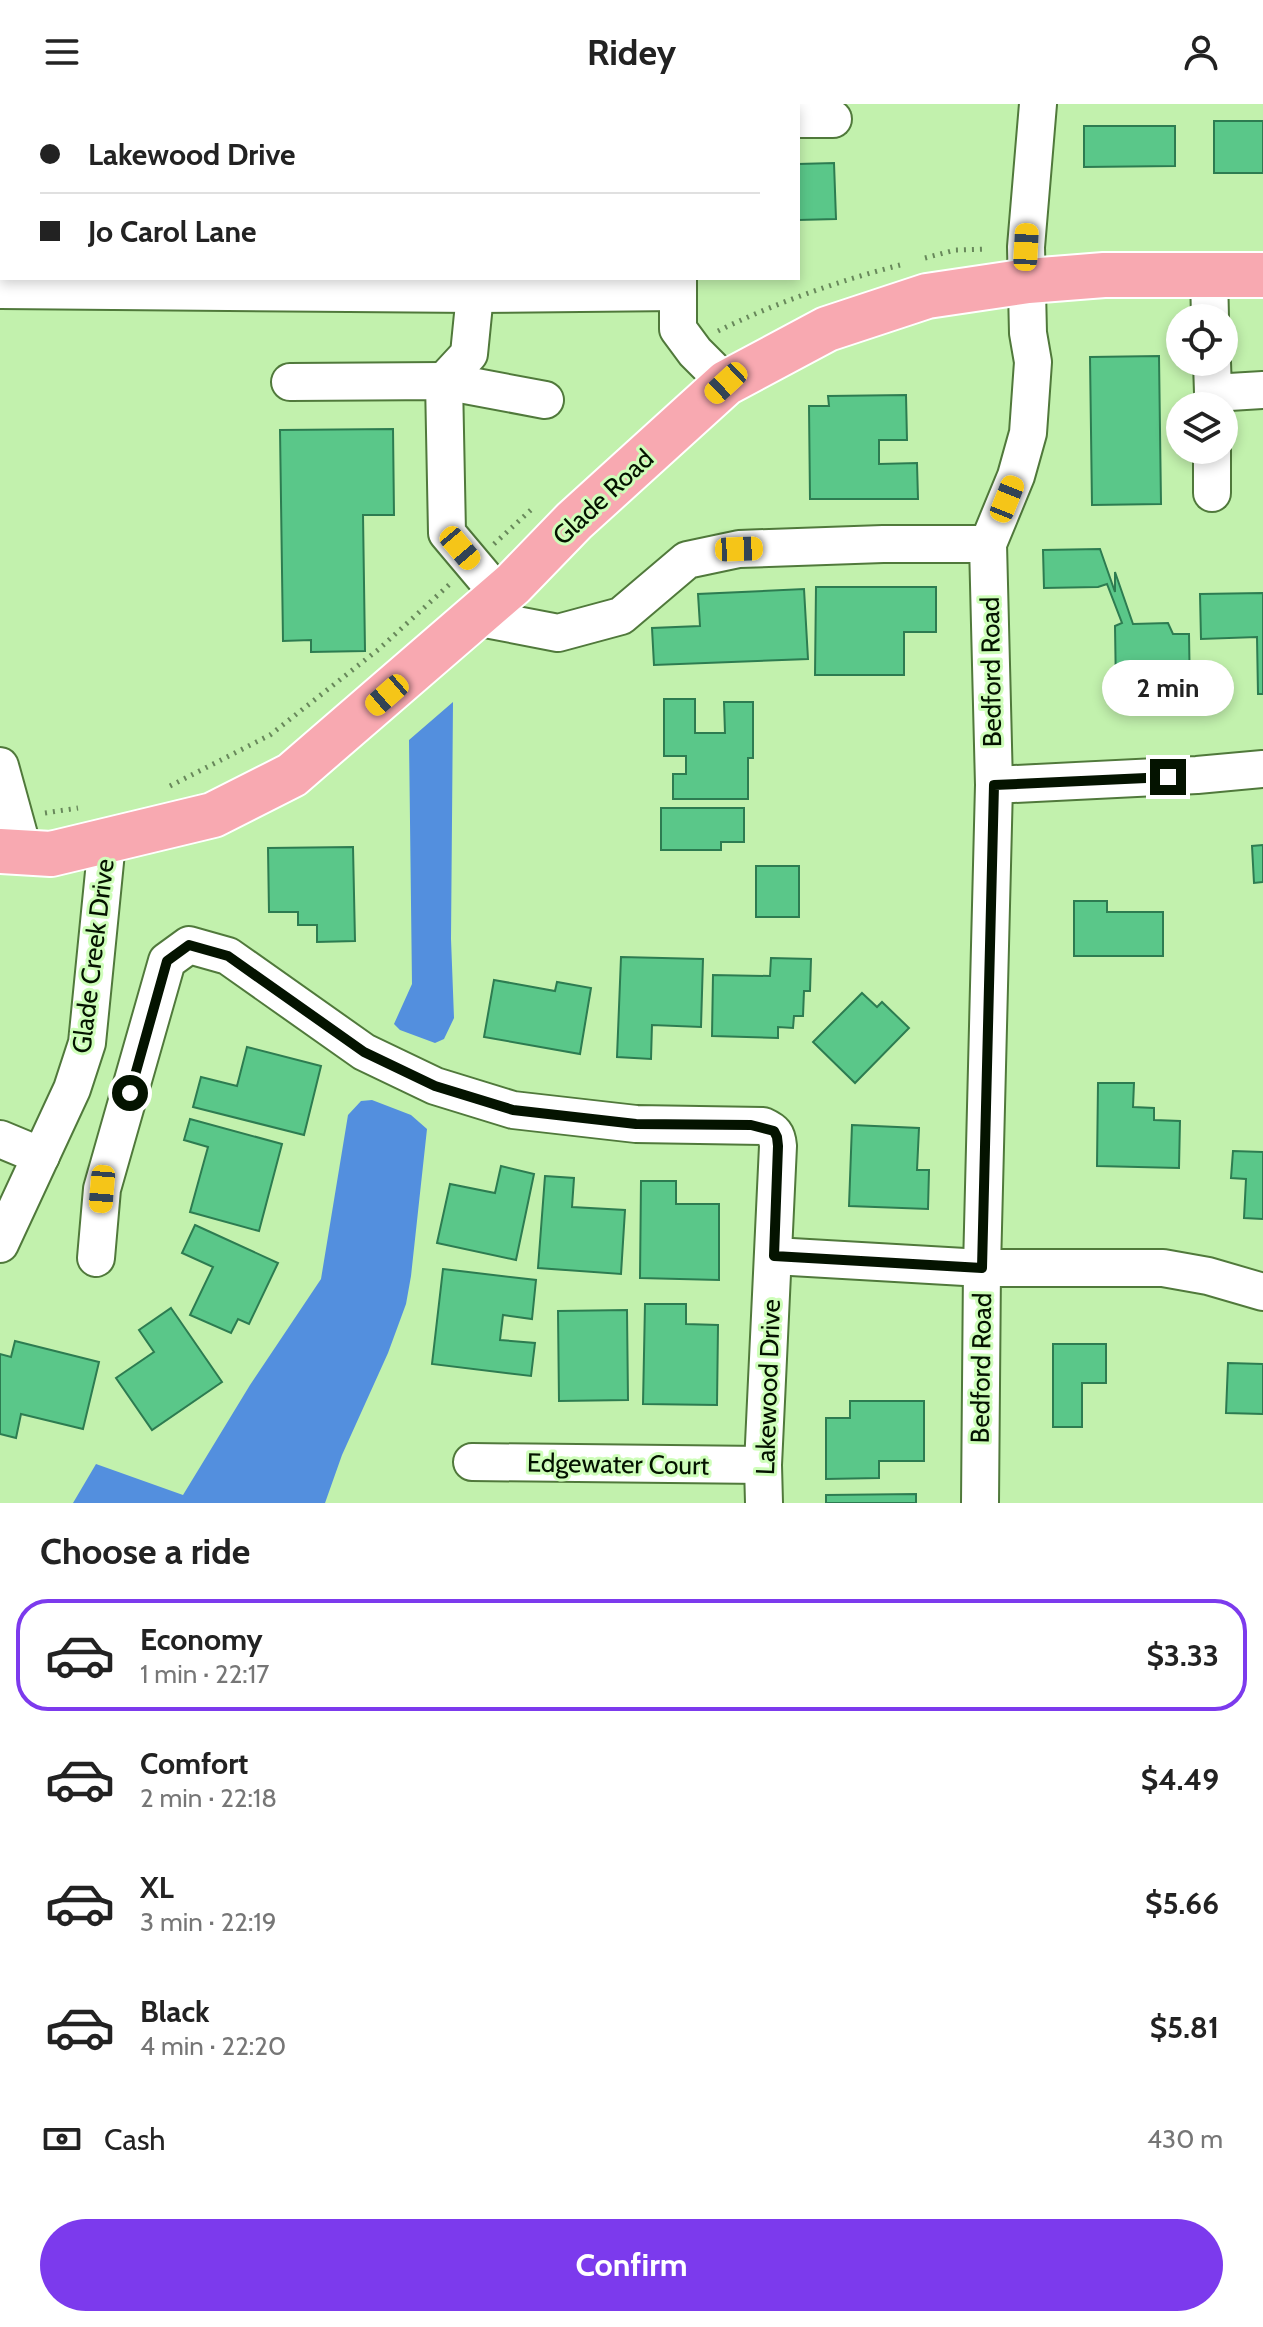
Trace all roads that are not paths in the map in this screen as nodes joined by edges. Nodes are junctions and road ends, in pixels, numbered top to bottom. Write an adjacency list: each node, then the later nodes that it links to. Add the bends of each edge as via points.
1 (1038, 104): 4 (street, Bedford Road)
2 (1209, 275): 3 (main road, Glade Road); 4 (main road, Glade Road); 9 (street)
3 (1263, 275)
4 (1028, 281): 12 (main road, Glade Road, via 927,296 827,329); 18 (street, Bedford Road, via 1033,362 1028,433)
5 (253, 284): 7 (street); 8 (street)
6 (678, 285): 7 (street); 12 (street, via 678,329)
7 (495, 289): 10 (street, via 469,354)
8 (0, 290)
9 (1210, 304)
10 (444, 381): 11 (street); 15 (street); 19 (street, via 447,533)
11 (290, 382)
12 (726, 383): 19 (main road, Glade Road)
13 (1212, 387): 14 (street)
14 (1263, 390)
15 (545, 400)
16 (1212, 464): 17 (street)
17 (1212, 493)
18 (988, 544): 19 (street, via 739,549 687,560 621,616 558,633); 22 (street, Bedford Road)
19 (488, 606): 23 (main road, Glade Road, via 292,775 213,815)
20 (0, 766): 24 (street)
21 (1263, 769): 22 (street)
22 (994, 785): 30 (street, Bedford Road)
23 (107, 842): 24 (main road, Glade Road, via 51,854); 26 (street, Glade Creek Drive, via 87,1043)
24 (12, 852)
25 (0, 1139): 26 (street)
26 (41, 1156): 27 (street, Glade Creek Drive)
27 (0, 1244)
28 (774, 1256): 29 (street, Lakewood Drive, via 774,1131 751,1125 636,1124 513,1110 435,1086 364,1052 228,956 189,945 167,961 102,1189); 30 (street); 33 (street, Lakewood Drive)
29 (96, 1258)
30 (982, 1268): 31 (street, via 1163,1268); 35 (street, Bedford Road)
31 (1263, 1292)
32 (472, 1462): 33 (street, Edgewater Court)
33 (763, 1465): 34 (street, Lakewood Drive)
34 (764, 1503)
35 (980, 1503)

